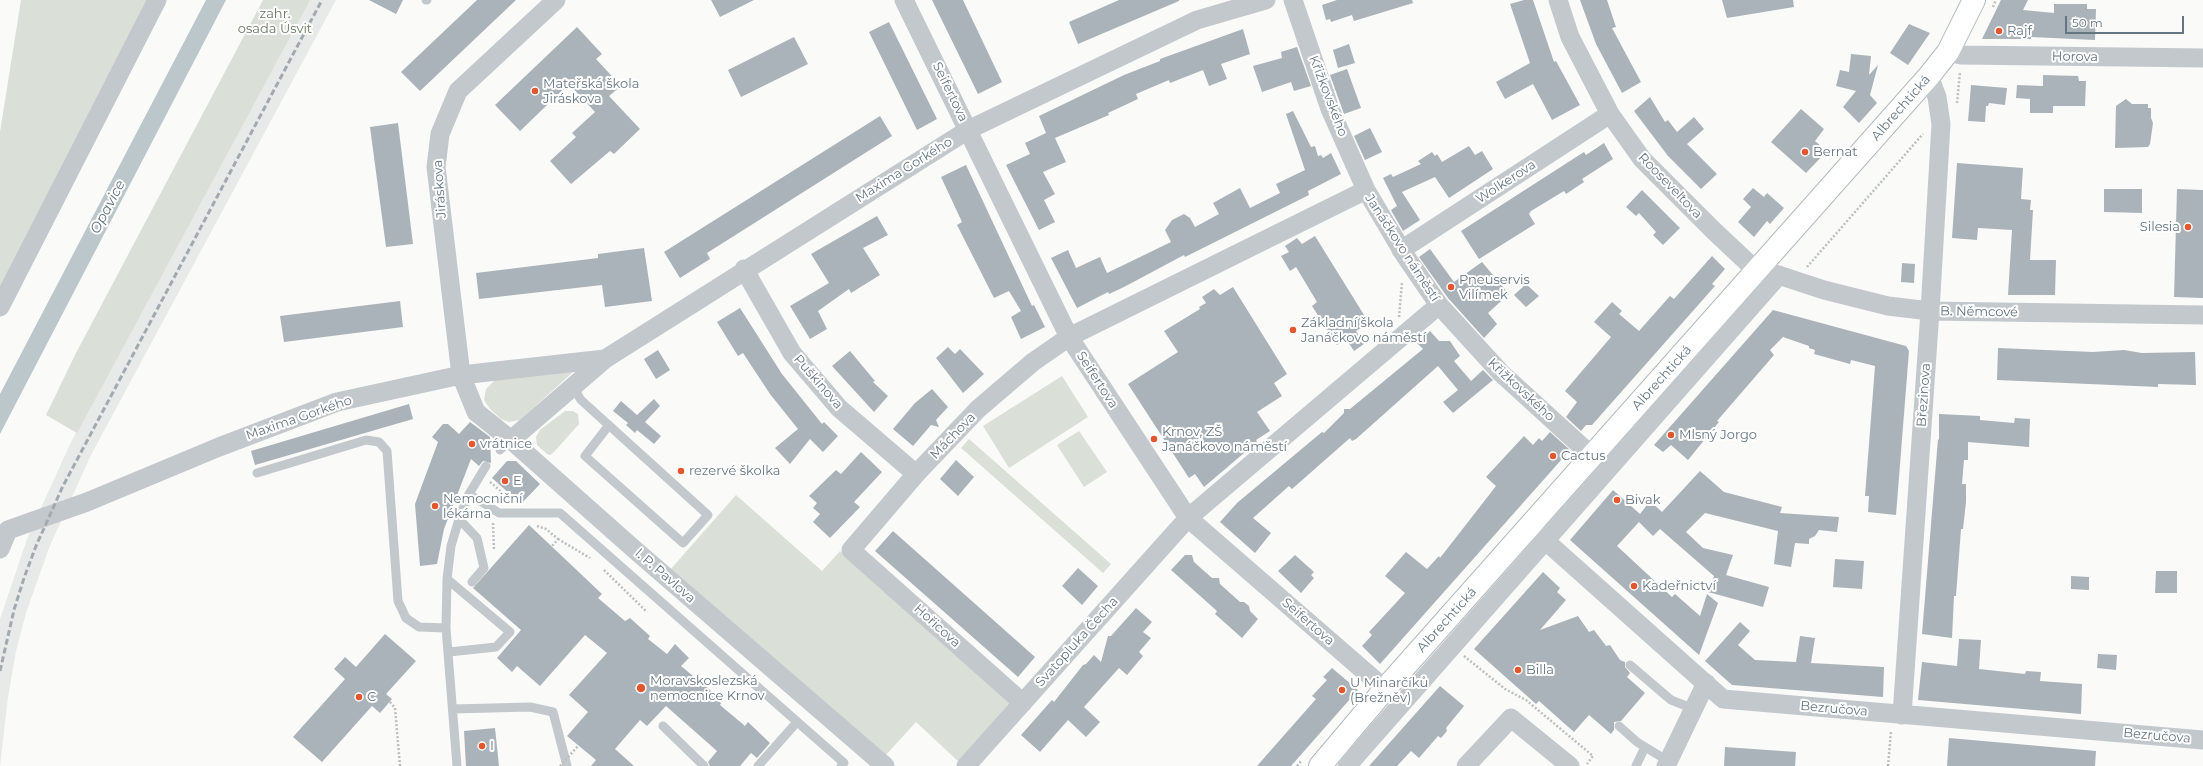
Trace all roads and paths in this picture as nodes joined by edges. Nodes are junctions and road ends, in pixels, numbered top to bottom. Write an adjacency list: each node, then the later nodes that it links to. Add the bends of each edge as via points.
1 (157, 0): 19 (street)
2 (556, 0): 25 (street, Jiráskova, via 458,91 440,134 436,167)
3 (904, 0): 13 (street, Seifertova)
4 (1266, 0): 13 (street, Maxima Gorkého, via 1197,20)
5 (1294, 0): 14 (street, Křižkovského, via 1330,109)
6 (1558, 0): 11 (street, Rooseveltova, via 1570,37)
7 (1974, 0): 8 (main road, Albrechtická)
8 (1948, 52): 9 (street, Horova, via 1961,55); 10 (main road, Albrechtická)
9 (2203, 58)
10 (1929, 76): 12 (street, Březinova, via 1937,97); 17 (main road, Albrechtická)
11 (1610, 114): 15 (street, Wolkerova); 17 (street, Rooseveltova, via 1642,159 1713,230 1747,262)
12 (1941, 124): 17 (path, via 1923,134); 20 (street, Březinova)
13 (968, 130): 16 (street, Maxima Gorkého); 22 (street, Seifertova)
14 (1366, 190): 15 (street, Janáčkovo náměstí); 22 (street, Janáčkovo náměstí)
15 (1403, 252): 18 (street, Janáčkovo náměstí); 23 (path)
16 (744, 269): 24 (street, Maxima Gorkého); 32 (street, Puškinova, via 792,353 839,408)
17 (1778, 275): 20 (street, B. Němcové, via 1888,306); 29 (main road, Albrechtická)
18 (1439, 306): 23 (street, Janáčkovo náměstí); 29 (street, Křižkovského, via 1501,373)
19 (0, 307)
20 (1930, 311): 21 (street, B. Němcové); 58 (street, Březinova)
21 (2203, 315)
22 (1069, 337): 32 (street, Máchova, via 1033,362 978,409); 34 (street, Seifertova)
23 (1397, 341): 34 (street, Janáčkovo náměstí)
24 (605, 359): 25 (street, Maxima Gorkého); 26 (street, Maxima Gorkého)
25 (461, 375): 28 (street, I. P. Pavlova, via 476,412); 37 (street, Maxima Gorkého, via 337,402 81,504)
26 (573, 387): 27 (lane, via 581,400); 28 (street, Maxima Gorkého)
27 (609, 425): 27 (lane, via 708,515 684,543 585,456)
28 (506, 445): 74 (street, I. P. Pavlova, via 635,550)
29 (1600, 463): 38 (main road, Albrechtická)
30 (486, 466): 33 (lane)
31 (258, 473): 48 (lane, via 366,440 378,442 387,451 398,600 406,618 419,627)
32 (916, 474): 42 (street, Máchova)
33 (469, 494): 35 (lane); 59 (lane, via 498,513 560,513)
34 (1188, 518): 53 (street, Seifertova); 55 (street, Svatopluka Čecha)
35 (459, 519): 45 (lane, via 451,546); 46 (lane, via 478,538 484,568)
36 (492, 521): 41 (path)
37 (4, 528): 40 (street)
38 (1537, 534): 52 (street, Bezručova); 53 (main road, Albrechtická); 65 (street, Albrechtická)
39 (558, 539): 43 (path)
40 (0, 549)
41 (494, 550)
42 (851, 550): 55 (street, Hořicova)
43 (592, 558)
44 (603, 569): 47 (path)
45 (446, 579): 48 (lane); 50 (lane, via 510,632 496,647)
46 (472, 582)
47 (647, 612)
48 (446, 628): 50 (lane)
49 (1458, 651): 79 (path, via 1505,689 1526,700 1593,756)
50 (449, 652): 57 (lane)
51 (1630, 665): 56 (lane, via 1671,700)
52 (1706, 683): 56 (street); 58 (street, Bezručova, via 1723,698)
53 (1385, 689): 65 (main road, Albrechtická)
54 (390, 702): 67 (path, via 395,708)
55 (1023, 702): 75 (street, Svatopluka Čecha)
56 (1694, 709): 66 (street)
57 (453, 710): 68 (lane); 70 (lane, via 530,707 553,712)
58 (1897, 715): 62 (street, Bezručova); 81 (path)
59 (797, 722): 72 (lane); 73 (lane, via 844,763)
60 (663, 726): 71 (lane)
61 (1619, 726): 64 (lane)
62 (2203, 740)
63 (578, 746): 69 (path, bridge)
64 (1645, 746): 66 (lane); 80 (lane)
65 (1346, 760): 76 (main road, Albrechtická)
66 (1667, 764)
67 (400, 766)
68 (457, 766)
69 (560, 766)
70 (567, 766)
71 (704, 766)
72 (758, 766)
73 (842, 766)
74 (885, 766)
75 (966, 766)
76 (1320, 766)
77 (1466, 766): 78 (street, via 1510,718)
78 (1570, 766)
79 (1585, 766)
80 (1636, 766)
81 (1888, 766)

